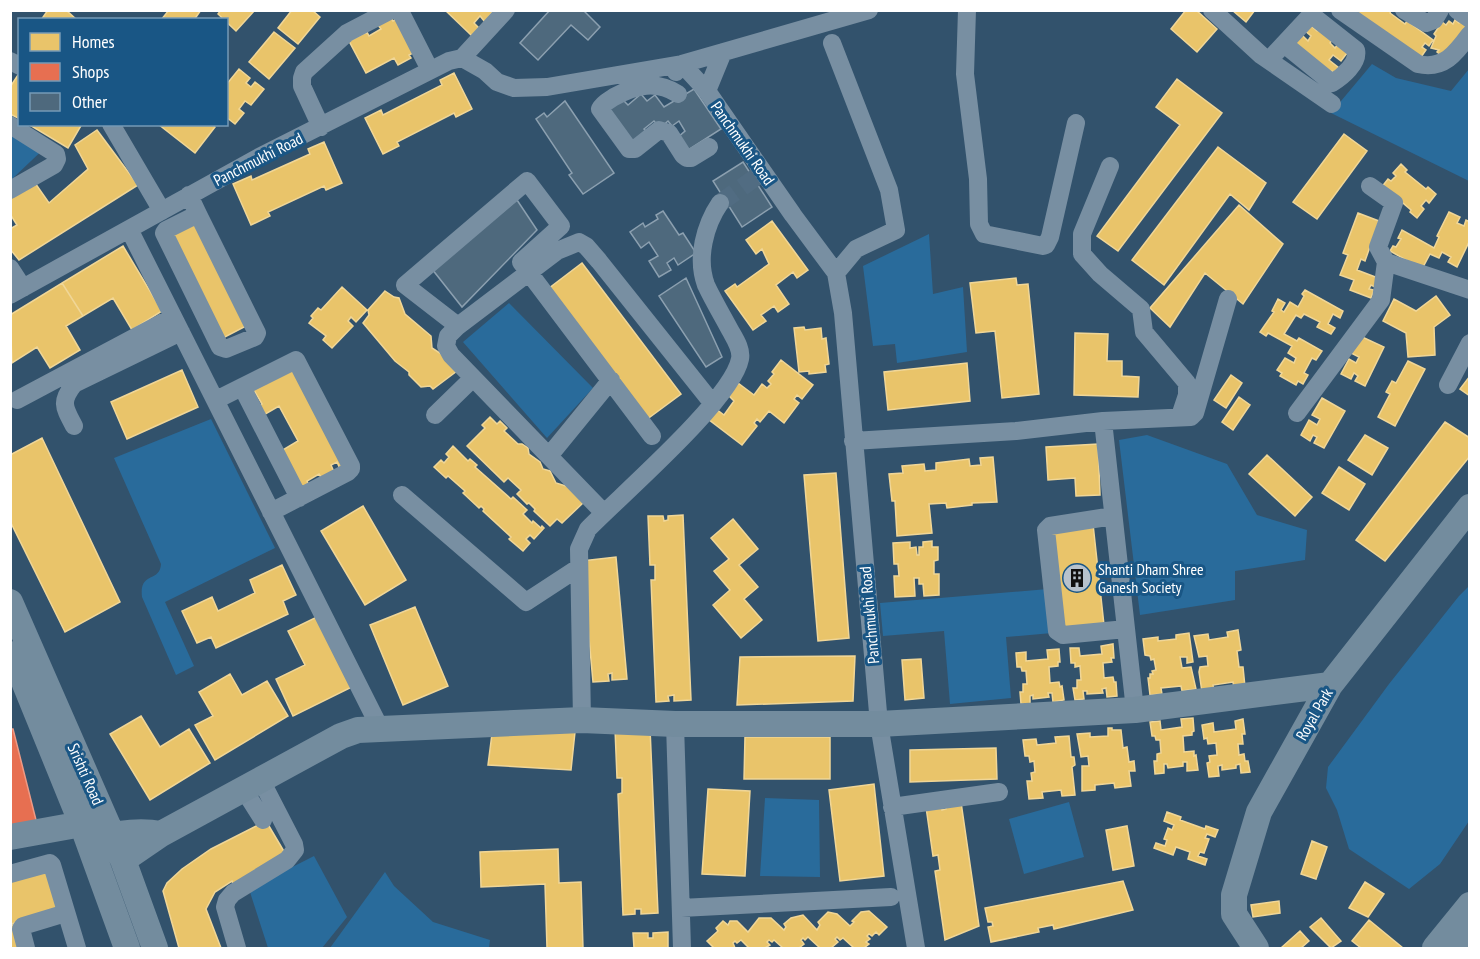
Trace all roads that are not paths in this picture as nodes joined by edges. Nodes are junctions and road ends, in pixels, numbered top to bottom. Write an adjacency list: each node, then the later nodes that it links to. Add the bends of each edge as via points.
1 (391, 10): 25 (street, via 347,33 304,72 302,86)
2 (398, 10): 19 (street)
3 (506, 10): 16 (street)
4 (869, 10): 15 (street)
5 (968, 10): 22 (street, via 965,74 978,179 979,224 984,234 1046,245)
6 (1212, 10): 17 (street)
7 (1340, 10): 12 (street, via 1425,66 1446,62)
8 (1404, 10): 9 (street, via 1426,24)
9 (1440, 10)
10 (1457, 10): 11 (street)
11 (1470, 19)
12 (1470, 34)
13 (832, 43): 38 (street, via 890,190 896,231 856,249)
14 (1284, 44): 17 (street)
15 (723, 52): 18 (street); 20 (street)
16 (462, 58): 18 (street, via 514,88 547,87); 19 (street, Panchmukhi Road)
17 (1269, 60): 21 (street)
18 (682, 64): 20 (street, Panchmukhi Road); 26 (street, via 672,90 649,84 629,89 604,103 601,112 629,149 635,149 659,130 669,133 687,158)
19 (430, 70): 25 (street, Panchmukhi Road)
20 (707, 91): 38 (street, Panchmukhi Road, via 759,174)
21 (1332, 104)
22 (1076, 123)
23 (10, 125): 29 (street, via 56,154 57,159 54,165)
24 (112, 126): 32 (street)
25 (321, 127): 30 (street, Panchmukhi Road)
26 (709, 147)
27 (1110, 165): 56 (street, via 1082,234 1082,254 1141,309 1144,332 1187,383)
28 (1370, 186): 35 (street, via 1394,203 1378,247)
29 (10, 190)
30 (189, 195): 32 (street, Panchmukhi Road); 33 (street)
31 (720, 203): 53 (street, via 710,218 702,267 706,285 738,345 740,358 734,375)
32 (162, 211): 34 (street, Panchmukhi Road)
33 (198, 213): 45 (street, via 164,233); 45 (street, via 257,333 226,349)
34 (129, 229): 40 (street, Panchmukhi Road); 42 (street)
35 (1386, 262): 39 (street); 54 (street, via 1381,300)
36 (10, 268): 40 (street)
37 (529, 272): 43 (street); 43 (street, via 521,262 561,225 527,181 405,285); 48 (street); 53 (street, via 574,243 586,246)
38 (836, 273): 60 (street, Panchmukhi Road)
39 (1470, 290)
40 (17, 292)
41 (1227, 299): 56 (street, via 1195,413)
42 (177, 325): 46 (street); 51 (street); 58 (street, via 74,384 65,396 64,408)
43 (458, 326): 47 (street, via 448,336 446,346)
44 (1470, 342): 49 (street)
45 (218, 343): 46 (street)
46 (193, 355): 52 (street)
47 (473, 378): 55 (street); 61 (street)
48 (611, 380): 59 (street); 61 (street)
49 (1448, 385)
50 (242, 387): 52 (street); 63 (street); 63 (street, via 296,360 304,373 351,469)
51 (17, 400)
52 (216, 400): 65 (street)
53 (713, 404): 66 (street)
54 (1297, 413)
55 (435, 415)
56 (1179, 418): 57 (street)
57 (1104, 421): 60 (street); 67 (street)
58 (74, 426)
59 (652, 436)
60 (854, 441): 76 (street, Panchmukhi Road)
61 (549, 456): 66 (street)
62 (402, 495): 68 (street, via 526,602)
63 (299, 498): 65 (street)
64 (1470, 507): 72 (street, Royal Park)
65 (271, 512): 77 (street)
66 (604, 513): 68 (street, via 588,529 579,549)
67 (1113, 516): 70 (street); 70 (street, via 1050,526 1046,530 1057,631 1063,635)
68 (578, 568): 74 (street)
69 (10, 602): 82 (street, Srishti Road)
70 (1126, 629): 73 (street)
71 (10, 654): 82 (street, Srishti Road)
72 (1330, 685): 73 (street); 99 (street, Royal Park, via 1259,812 1234,895 1234,914)
73 (1135, 710): 76 (street)
74 (582, 720): 75 (street); 77 (street)
75 (675, 724): 76 (street); 89 (street)
76 (879, 724): 80 (street, Panchmukhi Road)
77 (380, 728): 78 (street, via 341,736)
78 (252, 785): 81 (street); 83 (street); 96 (street, via 295,850 287,860 227,900 225,907)
79 (999, 792): 80 (street)
80 (892, 807): 98 (street, Panchmukhi Road)
81 (263, 820)
82 (91, 822): 83 (street); 84 (street); 85 (street, Srishti Road); 94 (street, Srishti Road)
83 (161, 834): 85 (street)
84 (10, 837)
85 (123, 860): 95 (street, Srishti Road)
86 (10, 874): 90 (street, via 50,863)
87 (891, 897): 89 (street)
88 (1470, 905): 100 (street)
89 (681, 908): 97 (street)
90 (66, 913): 92 (street, via 25,924 21,929); 93 (street)
91 (1470, 940): 101 (street)
92 (26, 948)
93 (77, 948)
94 (127, 948)
95 (155, 948)
96 (237, 948)
97 (682, 948)
98 (916, 948)
99 (1256, 948)
100 (1435, 948)
101 (1463, 948)

